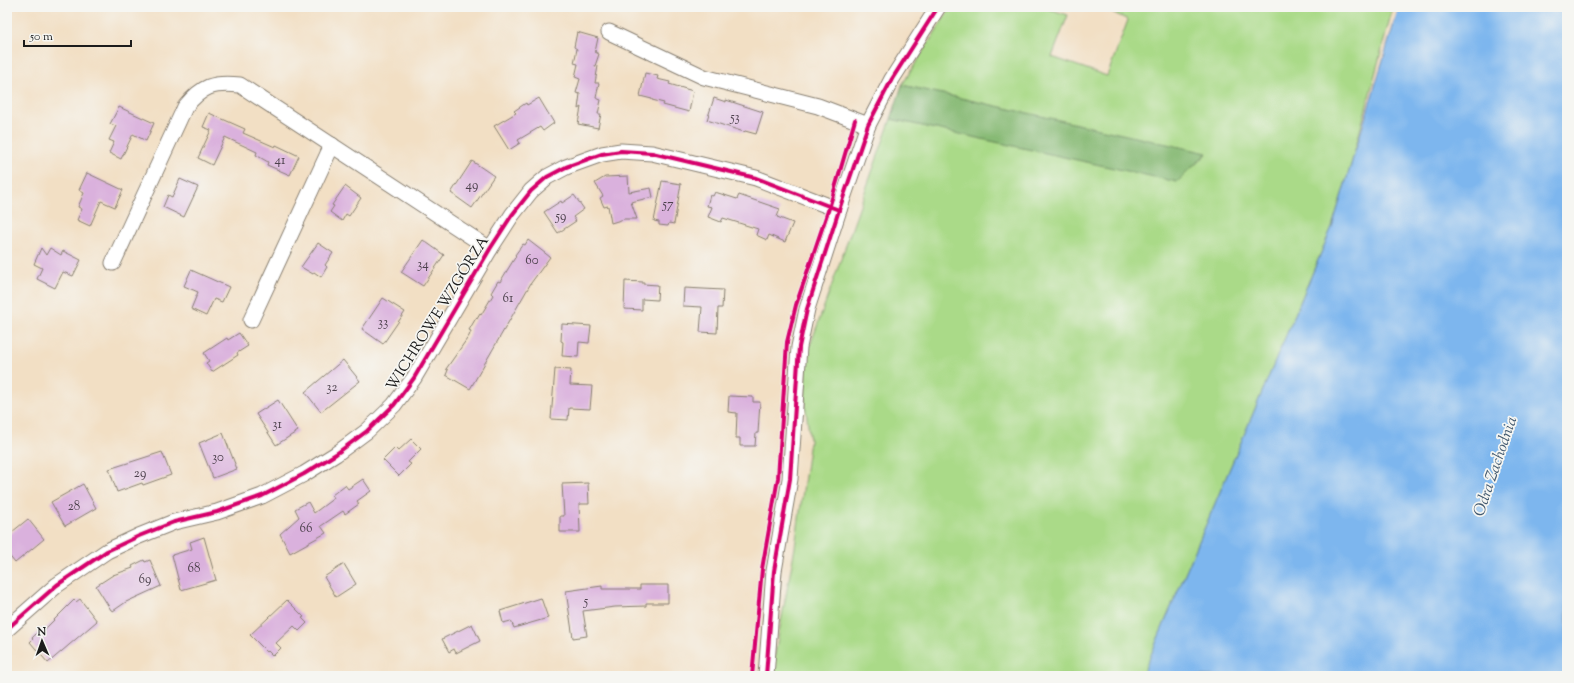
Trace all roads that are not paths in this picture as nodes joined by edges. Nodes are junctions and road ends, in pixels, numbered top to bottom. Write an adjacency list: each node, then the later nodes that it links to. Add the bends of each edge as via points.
1 (938, 7): 3 (street, via 892,79)
2 (609, 32): 3 (street, via 704,77 818,106)
3 (868, 125): 5 (street)
4 (332, 145): 6 (street, WICHROWE WZGÓRZA); 7 (street, WICHROWE WZGÓRZA, via 240,85 222,83 207,87 194,95 185,107); 8 (street)
5 (839, 210): 6 (street, WICHROWE WZGÓRZA, via 756,178 652,154 621,150 586,159 547,177 531,191 512,215); 10 (street, via 807,309 799,347 790,479 774,571)
6 (490, 249): 9 (street, WICHROWE WZGÓRZA, via 414,378 394,405 367,431 304,474 262,496 217,512 174,522 107,551 57,585)
7 (113, 263)
8 (251, 320)
9 (7, 629)
10 (766, 676)

